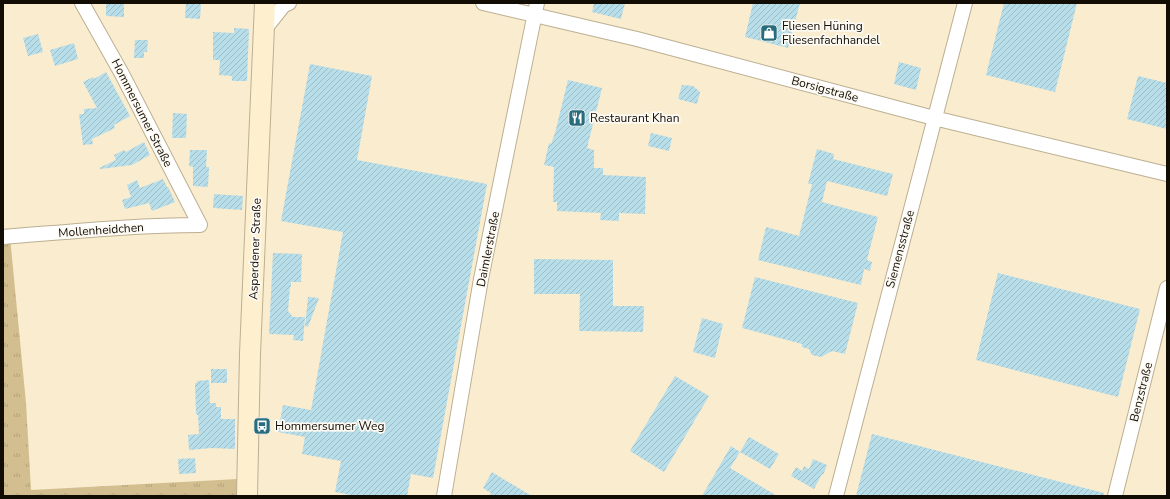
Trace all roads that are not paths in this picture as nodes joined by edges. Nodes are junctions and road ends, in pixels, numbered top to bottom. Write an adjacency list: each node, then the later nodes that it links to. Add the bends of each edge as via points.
1 (82, 3): 10 (street, Hommersumer Straße)
2 (265, 3): 7 (main road, Asperdener Straße)
3 (289, 3): 7 (street)
4 (483, 3): 6 (street, Borsigstraße)
5 (965, 3): 8 (street, Siemensstraße)
6 (536, 9): 8 (street, Borsigstraße, via 637,39); 14 (street, Daimlerstraße, via 482,279)
7 (264, 30): 13 (main road, Asperdener Straße, via 250,354)
8 (934, 118): 9 (street, Borsigstraße); 15 (street, Siemensstraße)
9 (1167, 174)
10 (200, 225): 11 (street, Mollenheidchen, via 126,227)
11 (3, 237)
12 (1167, 288): 16 (street, Benzstraße)
13 (247, 496)
14 (444, 496)
15 (836, 496)
16 (1115, 496)

